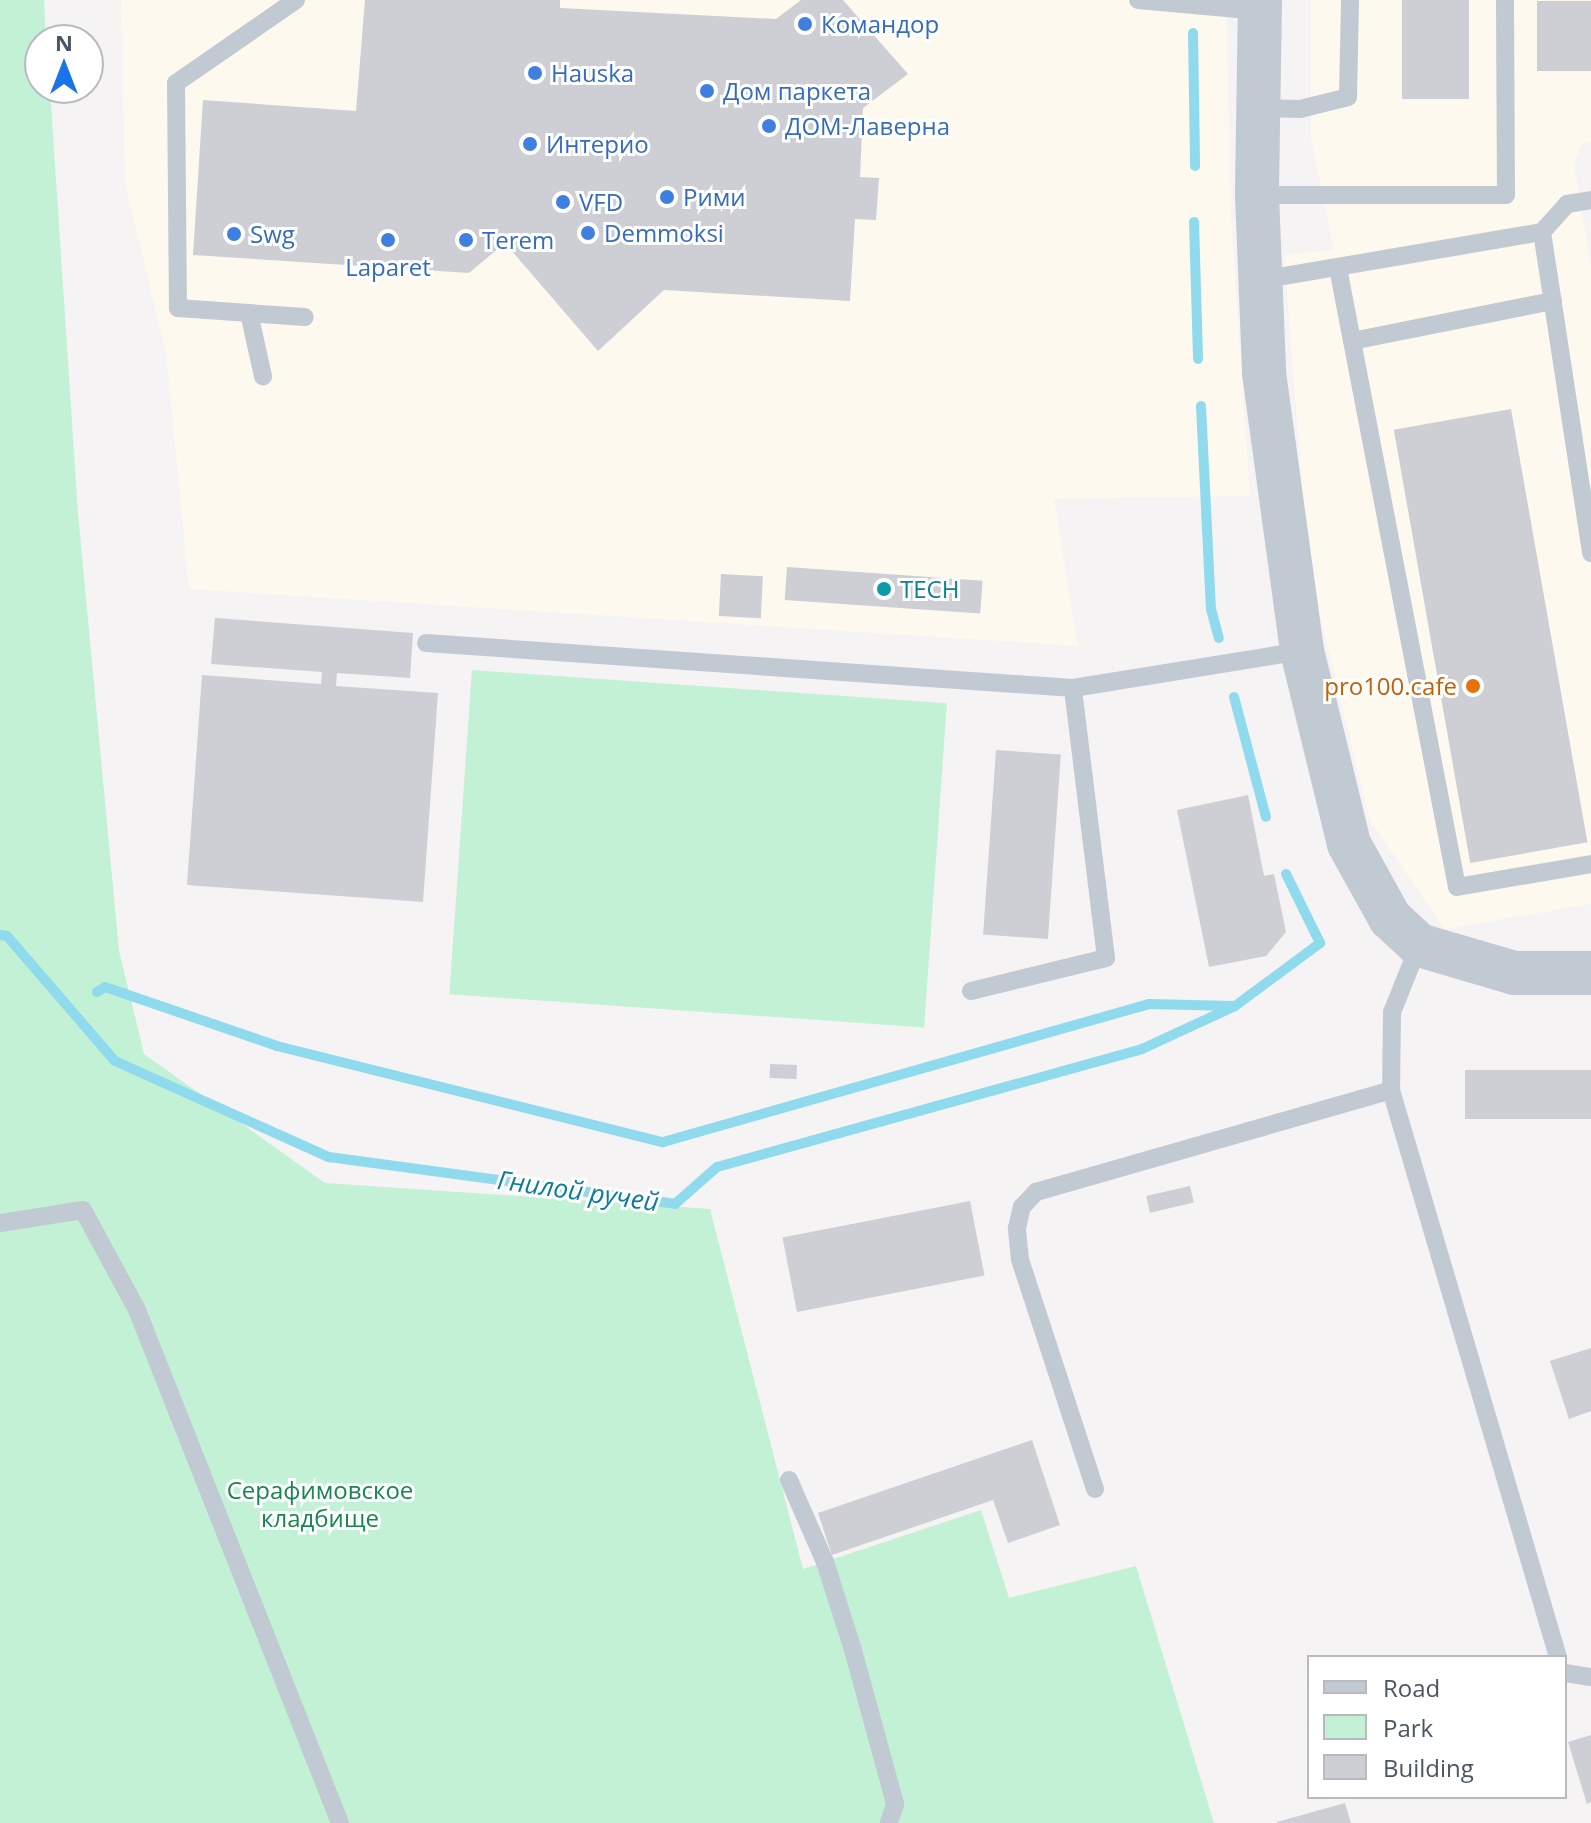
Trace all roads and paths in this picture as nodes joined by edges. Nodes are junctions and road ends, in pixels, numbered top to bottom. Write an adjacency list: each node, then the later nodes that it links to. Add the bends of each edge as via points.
1 (296, 0): 13 (lane, via 176,83 178,308)
2 (1138, 0): 5 (lane)
3 (1350, 0): 6 (lane, via 1348,97 1300,109)
4 (1505, 0): 7 (lane, via 1506,195)
5 (1260, 5): 6 (street)
6 (1258, 108): 7 (street)
7 (1257, 195): 11 (street)
8 (1591, 200): 9 (lane, via 1567,204)
9 (1542, 232): 10 (lane); 12 (lane)
10 (1338, 268): 11 (lane); 15 (lane)
11 (1261, 280): 19 (street, via 1268,403)
12 (1553, 301): 15 (lane); 17 (lane)
13 (249, 313): 14 (lane); 16 (lane)
14 (305, 317)
15 (1352, 341): 21 (lane, via 1457,887)
16 (263, 376)
17 (1591, 553)
18 (426, 643): 20 (lane)
19 (1302, 651): 20 (lane); 22 (street, via 1349,844 1390,918)
20 (1073, 688): 24 (lane, via 1106,958)
21 (1591, 864)
22 (1419, 945): 23 (street, via 1514,973); 25 (lane, via 1392,1012)
23 (1591, 973)
24 (971, 991)
25 (1391, 1090): 28 (lane, via 1036,1192 1022,1207 1017,1228 1020,1259); 29 (lane)
26 (0, 1223): 32 (lane, via 83,1210 137,1310)
27 (789, 1480): 33 (lane, via 825,1562 853,1650 895,1804)
28 (1095, 1489)
29 (1557, 1655)
30 (1567, 1673): 31 (lane)
31 (1591, 1677)
32 (340, 1823)
33 (889, 1823)

